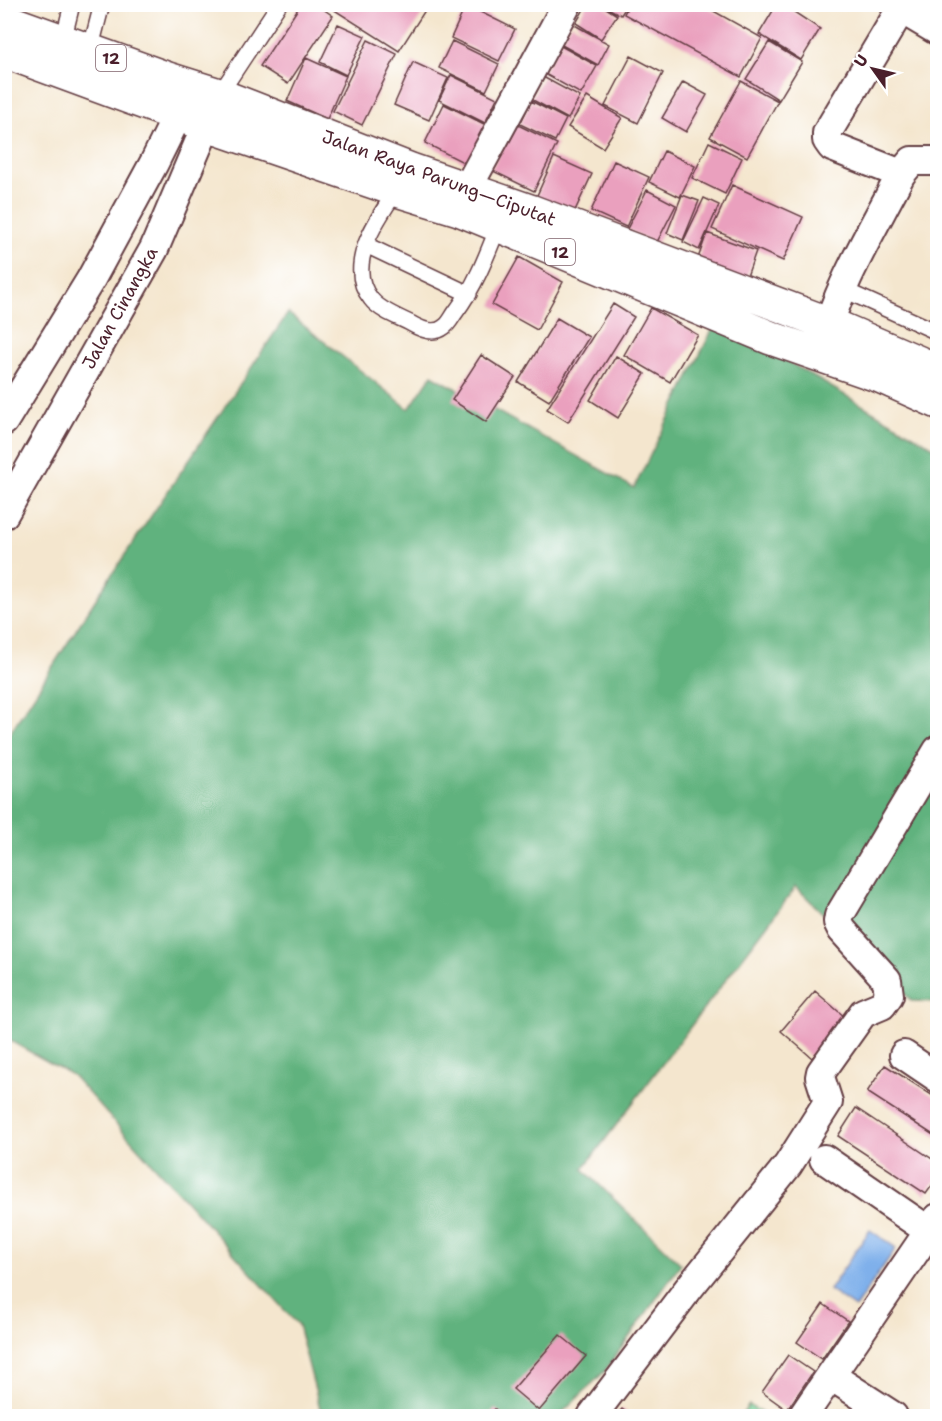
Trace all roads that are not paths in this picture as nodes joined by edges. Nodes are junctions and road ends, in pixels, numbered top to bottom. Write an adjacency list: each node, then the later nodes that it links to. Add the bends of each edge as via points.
1 (72, 4): 9 (lane)
2 (95, 4): 9 (lane)
3 (102, 4): 9 (lane)
4 (279, 4): 11 (lane)
5 (567, 4): 15 (street)
6 (903, 7): 8 (street); 13 (street, via 827,133 832,147)
7 (4, 20): 9 (highway, Jalan Raya Parung—Ciputat / 12)
8 (938, 31)
9 (79, 47): 11 (highway, Jalan Raya Parung—Ciputat / 12)
10 (4, 51): 11 (highway, Jalan Raya Parung—Ciputat / 12)
11 (199, 105): 14 (highway, Jalan Raya Parung—Ciputat / 12); 24 (street, via 154,162 91,279); 25 (street, Jalan Cinangka, via 154,249)
12 (938, 161): 13 (street, via 912,161)
13 (901, 174): 18 (street)
14 (404, 180): 15 (highway, Jalan Raya Parung—Ciputat / 12); 17 (lane)
15 (463, 199): 16 (highway, Jalan Raya Parung—Ciputat / 12)
16 (502, 215): 19 (lane); 21 (highway, Jalan Raya Parung—Ciputat / 12)
17 (366, 245): 19 (lane); 19 (lane, via 361,263 363,285 372,301 414,326 433,332 445,327)
18 (842, 289): 20 (lane, via 935,331); 21 (street)
19 (469, 294)
20 (938, 336)
21 (823, 339): 22 (highway, Jalan Raya Parung—Ciputat / 12); 23 (highway, Jalan Raya Parung—Ciputat / 12, via 880,376)
22 (936, 365)
23 (938, 402)
24 (4, 420)
25 (4, 514)
26 (938, 750): 32 (street, via 839,916 842,930 888,980 889,994 882,1005 863,1013 821,1072 828,1102 788,1165)
27 (904, 1055): 28 (street)
28 (938, 1078)
29 (824, 1159): 30 (street)
30 (933, 1224): 31 (street)
31 (831, 1376): 33 (street); 34 (street)
32 (592, 1416)
33 (803, 1416)
34 (893, 1416)

